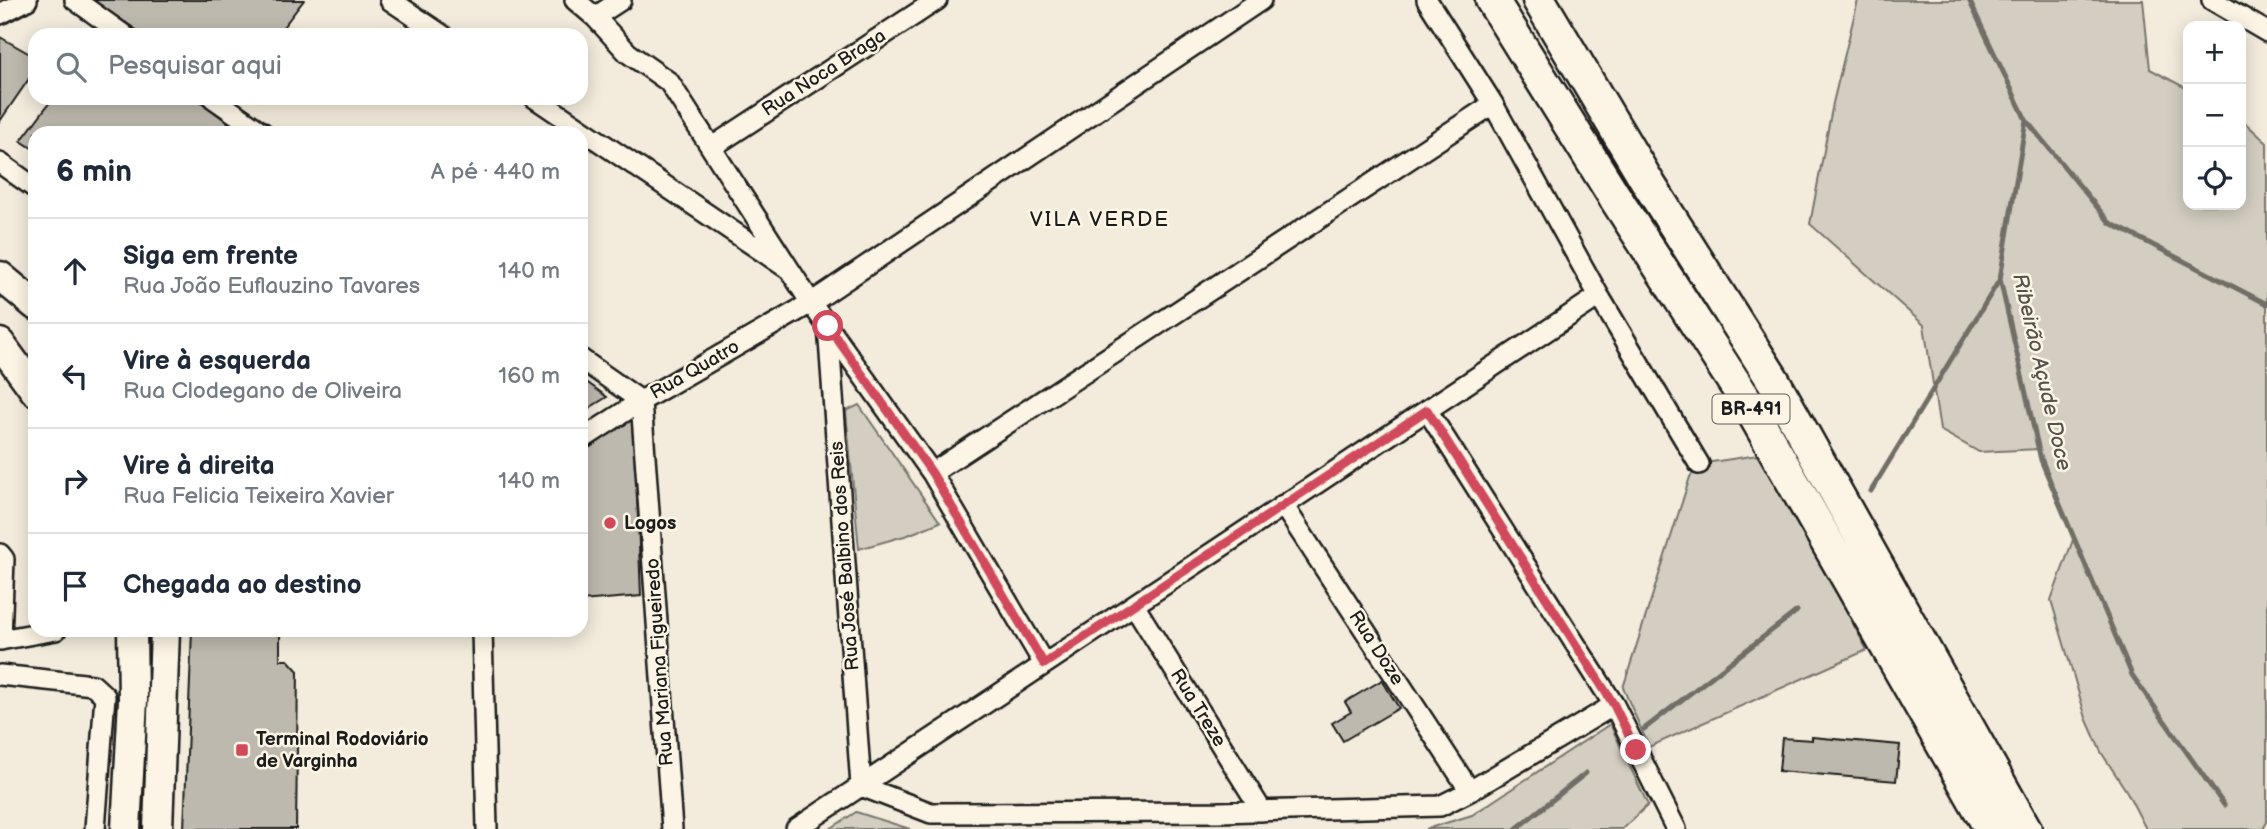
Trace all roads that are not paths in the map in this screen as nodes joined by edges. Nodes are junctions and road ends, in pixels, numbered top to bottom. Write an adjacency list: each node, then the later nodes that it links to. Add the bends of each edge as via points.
1 (27, 0): 12 (street)
2 (75, 0): 14 (street)
3 (390, 0): 15 (street)
4 (575, 0): 13 (street)
5 (621, 0): 13 (street)
6 (937, 0): 23 (street, Rua Noca Braga)
7 (1261, 0): 30 (street, Rua Quatro)
8 (1427, 0): 17 (street)
9 (1493, 0): 61 (highway, BR-491, via 1750,407)
10 (1539, 0): 62 (highway, BR-491, via 1773,380)
11 (2212, 0): 16 (street)
12 (0, 14)
13 (595, 16): 23 (street, via 628,53 669,82)
14 (114, 28)
15 (432, 28)
16 (2267, 32)
17 (1493, 104): 28 (street); 39 (street)
18 (223, 105): 20 (street)
19 (545, 105): 21 (street)
20 (253, 126)
21 (576, 126)
22 (588, 134): 26 (street)
23 (712, 147): 26 (street)
24 (0, 163): 25 (street)
25 (28, 183)
26 (794, 273): 30 (street)
27 (0, 276): 29 (main road)
28 (1599, 296): 36 (street); 38 (street)
29 (28, 299)
30 (811, 303): 31 (street); 35 (street, Rua Quatro)
31 (828, 326): 39 (street); 51 (street, Rua José Balbino dos Reis)
32 (0, 343): 34 (main road)
33 (588, 364): 35 (street)
34 (28, 381)
35 (641, 401): 37 (street, Rua Quatro); 58 (street, Rua Mariana Figueiredo)
36 (1427, 410): 40 (street); 50 (street)
37 (588, 435)
38 (1699, 464)
39 (932, 473): 48 (street)
40 (1283, 505): 42 (street); 52 (street, Rua Doze)
41 (0, 554): 47 (street, via 4,559)
42 (1134, 604): 48 (street); 53 (street, Rua Treze)
43 (28, 635): 47 (street)
44 (130, 637): 55 (main road, via 133,701)
45 (165, 637): 56 (main road)
46 (482, 637): 57 (street)
47 (0, 640)
48 (1044, 664): 51 (street)
49 (0, 675): 54 (street, via 93,685 105,696)
50 (1614, 705): 52 (street); 60 (street)
51 (861, 786): 53 (street, via 931,813); 59 (street)
52 (1470, 791): 53 (street, via 1440,806)
53 (1262, 811)
54 (95, 829)
55 (126, 829)
56 (158, 829)
57 (487, 829)
58 (672, 829)
59 (796, 829)
60 (1676, 829)
61 (1991, 829)
62 (2025, 829)

